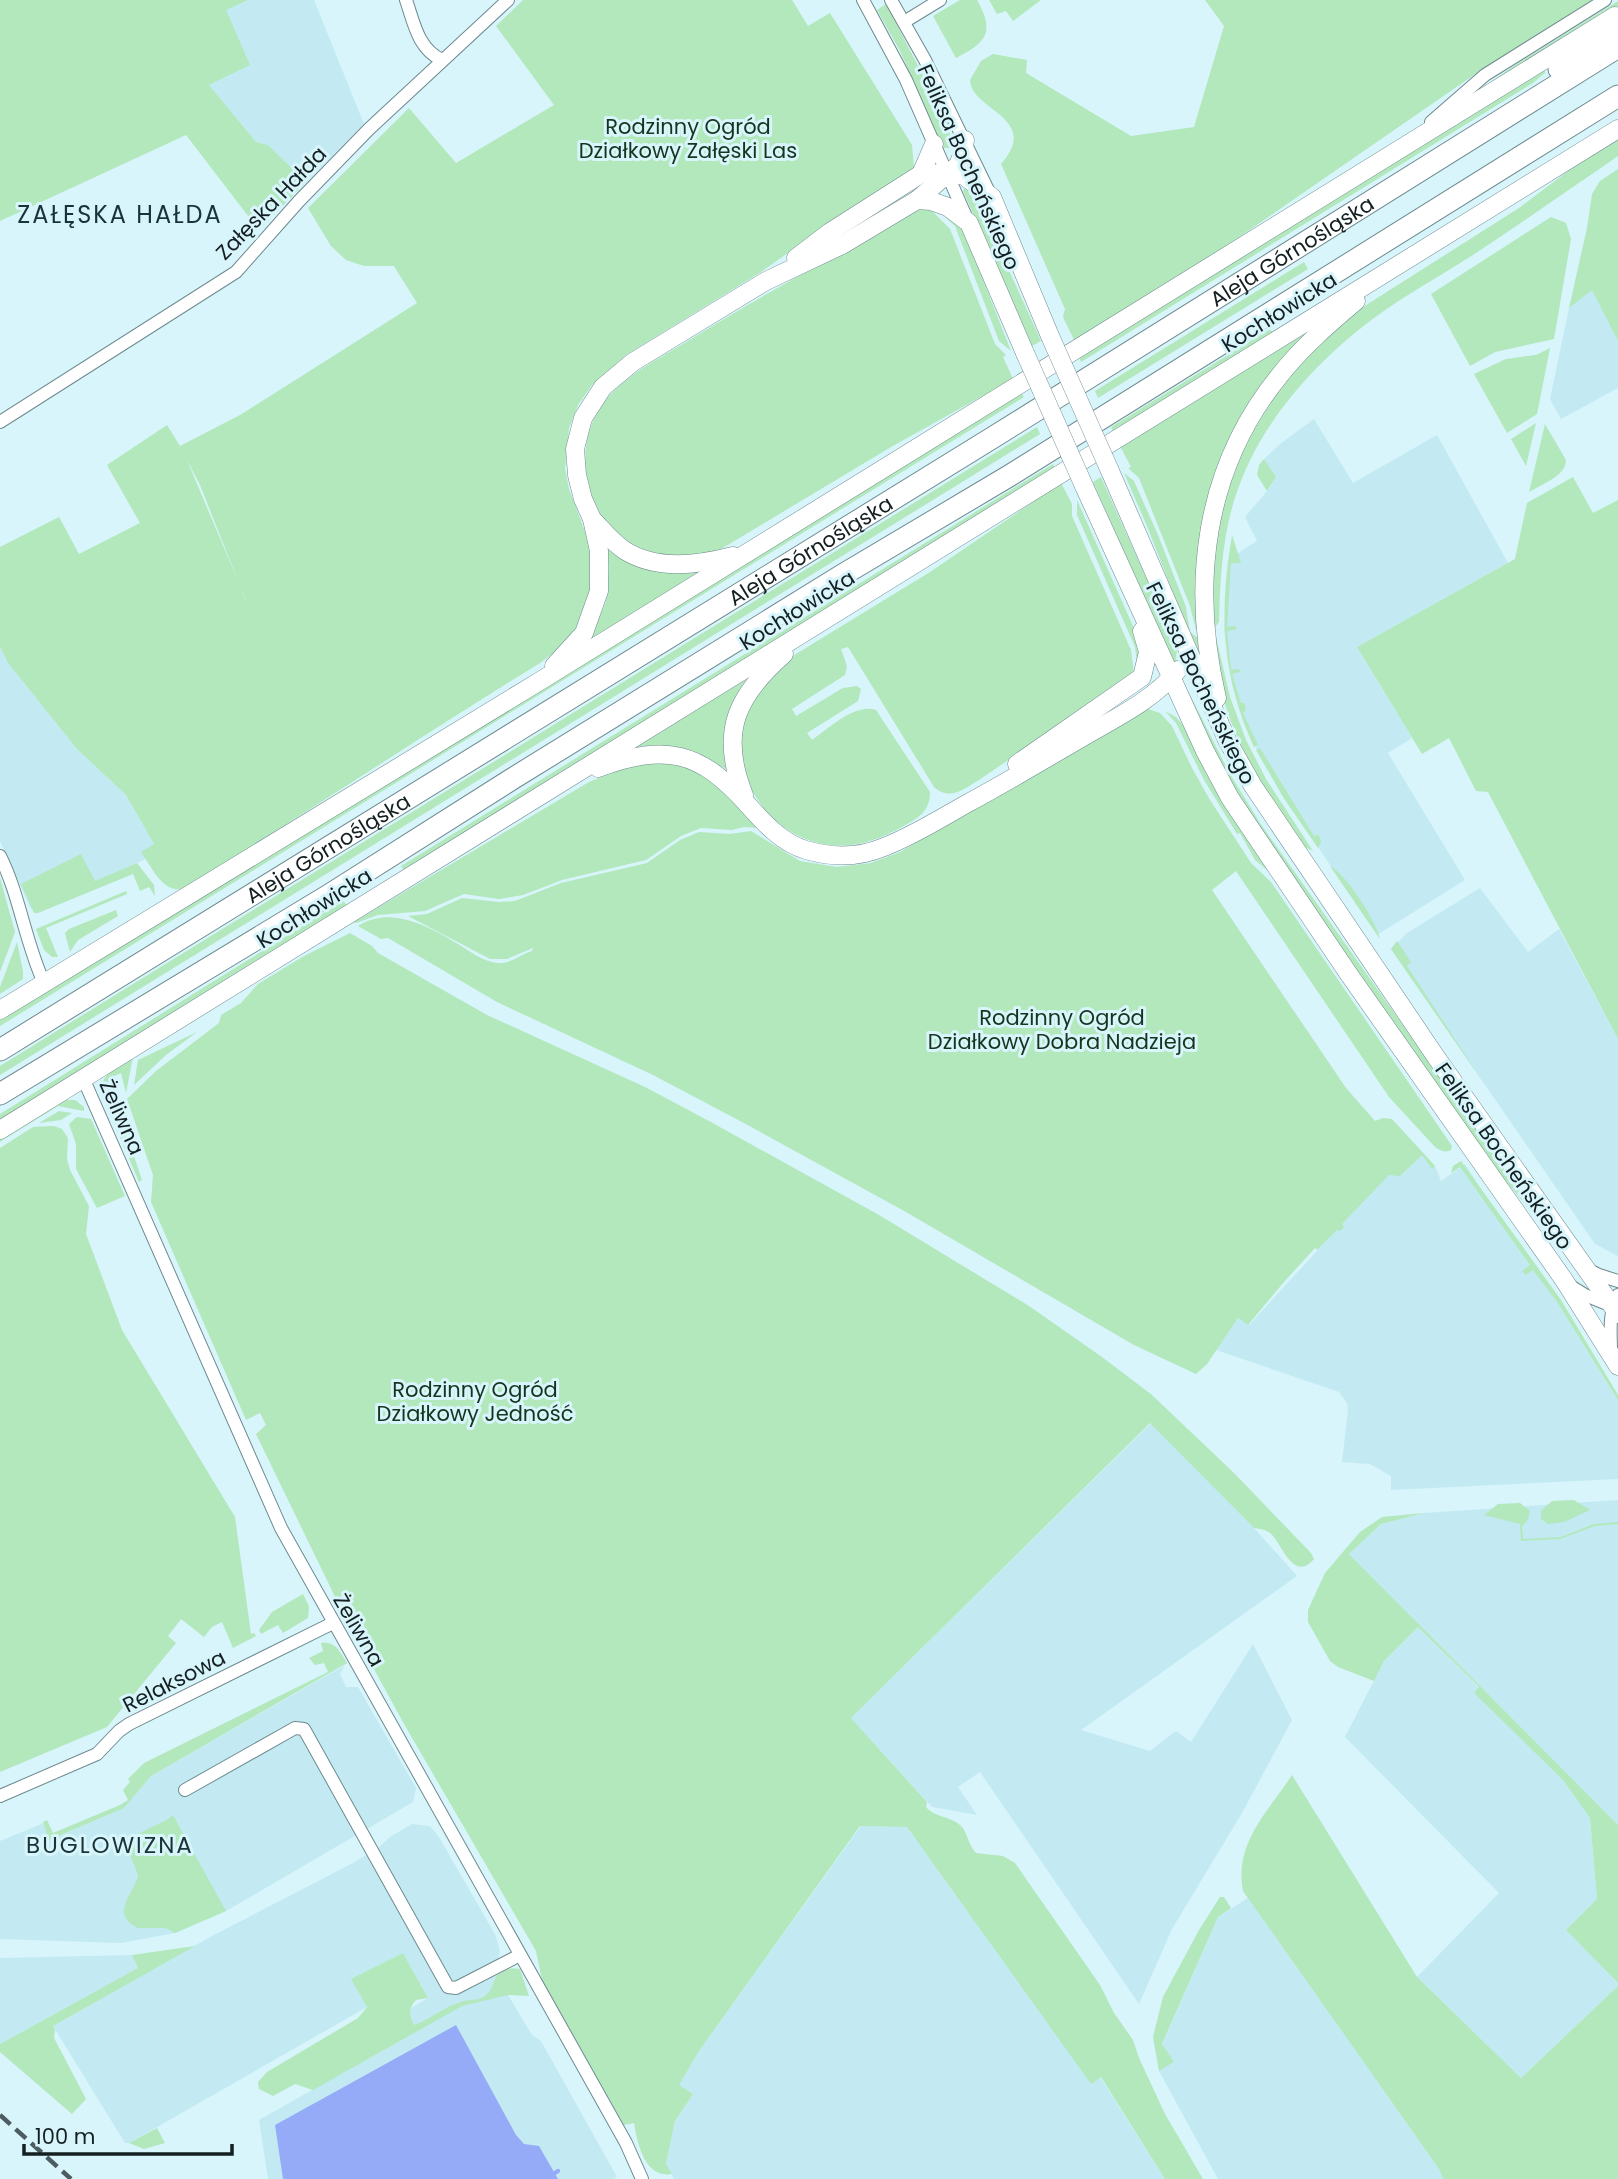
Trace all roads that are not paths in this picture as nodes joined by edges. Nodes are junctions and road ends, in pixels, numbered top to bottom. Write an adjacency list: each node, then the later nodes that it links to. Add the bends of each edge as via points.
1 (406, 0): 11 (street, via 423,46)
2 (508, 0): 11 (street, Załęska Hałda)
3 (863, 0): 17 (street, Feliksa Bocheńskiego, via 897,61)
4 (891, 0): 8 (street, Feliksa Bocheńskiego)
5 (940, 0): 8 (street)
6 (1605, 0): 16 (street, via 1485,75)
7 (1618, 14): 16 (main road)
8 (904, 22): 15 (street, Feliksa Bocheńskiego)
9 (1618, 24): 13 (highway)
10 (1618, 47): 13 (highway, Aleja Górnośląska)
11 (442, 60): 25 (street, Załęska Hałda, via 334,164 236,271)
12 (1618, 96): 44 (highway, Aleja Górnośląska, via 1009,476)
13 (1497, 121): 42 (highway, Aleja Górnośląska)
14 (1618, 129): 23 (main road, Kochłowicka)
15 (965, 140): 18 (main road, via 958,165); 20 (street, Feliksa Bocheńskiego)
16 (1407, 143): 27 (main road)
17 (934, 144): 18 (street, Feliksa Bocheńskiego); 19 (main road)
18 (947, 173): 19 (main road); 20 (main road, via 964,176); 21 (main road); 22 (street, Feliksa Bocheńskiego)
19 (921, 174): 24 (main road, via 830,232)
20 (992, 197): 30 (main road, Feliksa Bocheńskiego, bridge)
21 (917, 200): 22 (main road, via 948,207); 24 (main road, via 842,245)
22 (969, 223): 28 (main road, Feliksa Bocheńskiego, bridge)
23 (1396, 267): 29 (main road, Kochłowicka); 35 (main road, via 1304,346 1279,376 1255,410 1222,481 1205,555 1203,594 1209,664)
24 (766, 281): 26 (main road, via 633,362 592,402 578,433 575,462)
25 (0, 422)
26 (592, 519): 27 (main road, via 625,550 647,560 695,564); 32 (main road, via 600,570 593,611 584,633)
27 (747, 553): 32 (main road)
28 (1129, 584): 31 (main road, Feliksa Bocheńskiego); 38 (main road, via 1148,652 1142,677)
29 (818, 623): 36 (main road, Kochłowicka); 37 (main road, via 765,670 740,705 732,731 733,755)
30 (1184, 644): 31 (main road, via 1184,657); 35 (main road, Feliksa Bocheńskiego)
31 (1172, 677): 33 (main road); 34 (main road, Feliksa Bocheńskiego)
32 (540, 681): 40 (main road)
33 (1153, 696): 34 (main road); 38 (main road)
34 (1189, 715): 48 (main road, Feliksa Bocheńskiego, via 1230,798)
35 (1227, 740): 46 (main road, Feliksa Bocheńskiego, via 1305,866)
36 (559, 783): 37 (main road, via 626,758 649,753 674,755 705,766); 43 (main road, Kochłowicka)
37 (748, 804): 38 (main road, via 781,838 831,857 858,855)
38 (911, 834)
39 (0, 856): 40 (street)
40 (44, 983): 41 (main road)
41 (0, 1010)
42 (0, 1050)
43 (83, 1078): 45 (main road, Kochłowicka); 51 (street, Żeliwna, via 281,1528)
44 (0, 1094)
45 (0, 1130)
46 (1585, 1267): 47 (street); 49 (main road, Feliksa Bocheńskiego)
47 (1618, 1281)
48 (1566, 1283): 49 (street); 50 (main road, Feliksa Bocheńskiego)
49 (1617, 1305): 50 (street, via 1610,1321)
50 (1615, 1361)
51 (332, 1623): 53 (street, Relaksowa, via 129,1724 97,1754); 54 (street, Żeliwna)
52 (185, 1790): 54 (street, via 295,1728 304,1729 448,1987 456,1988)
53 (0, 1796)
54 (520, 1955): 55 (street, Żeliwna, via 633,2155)
55 (642, 2179)

